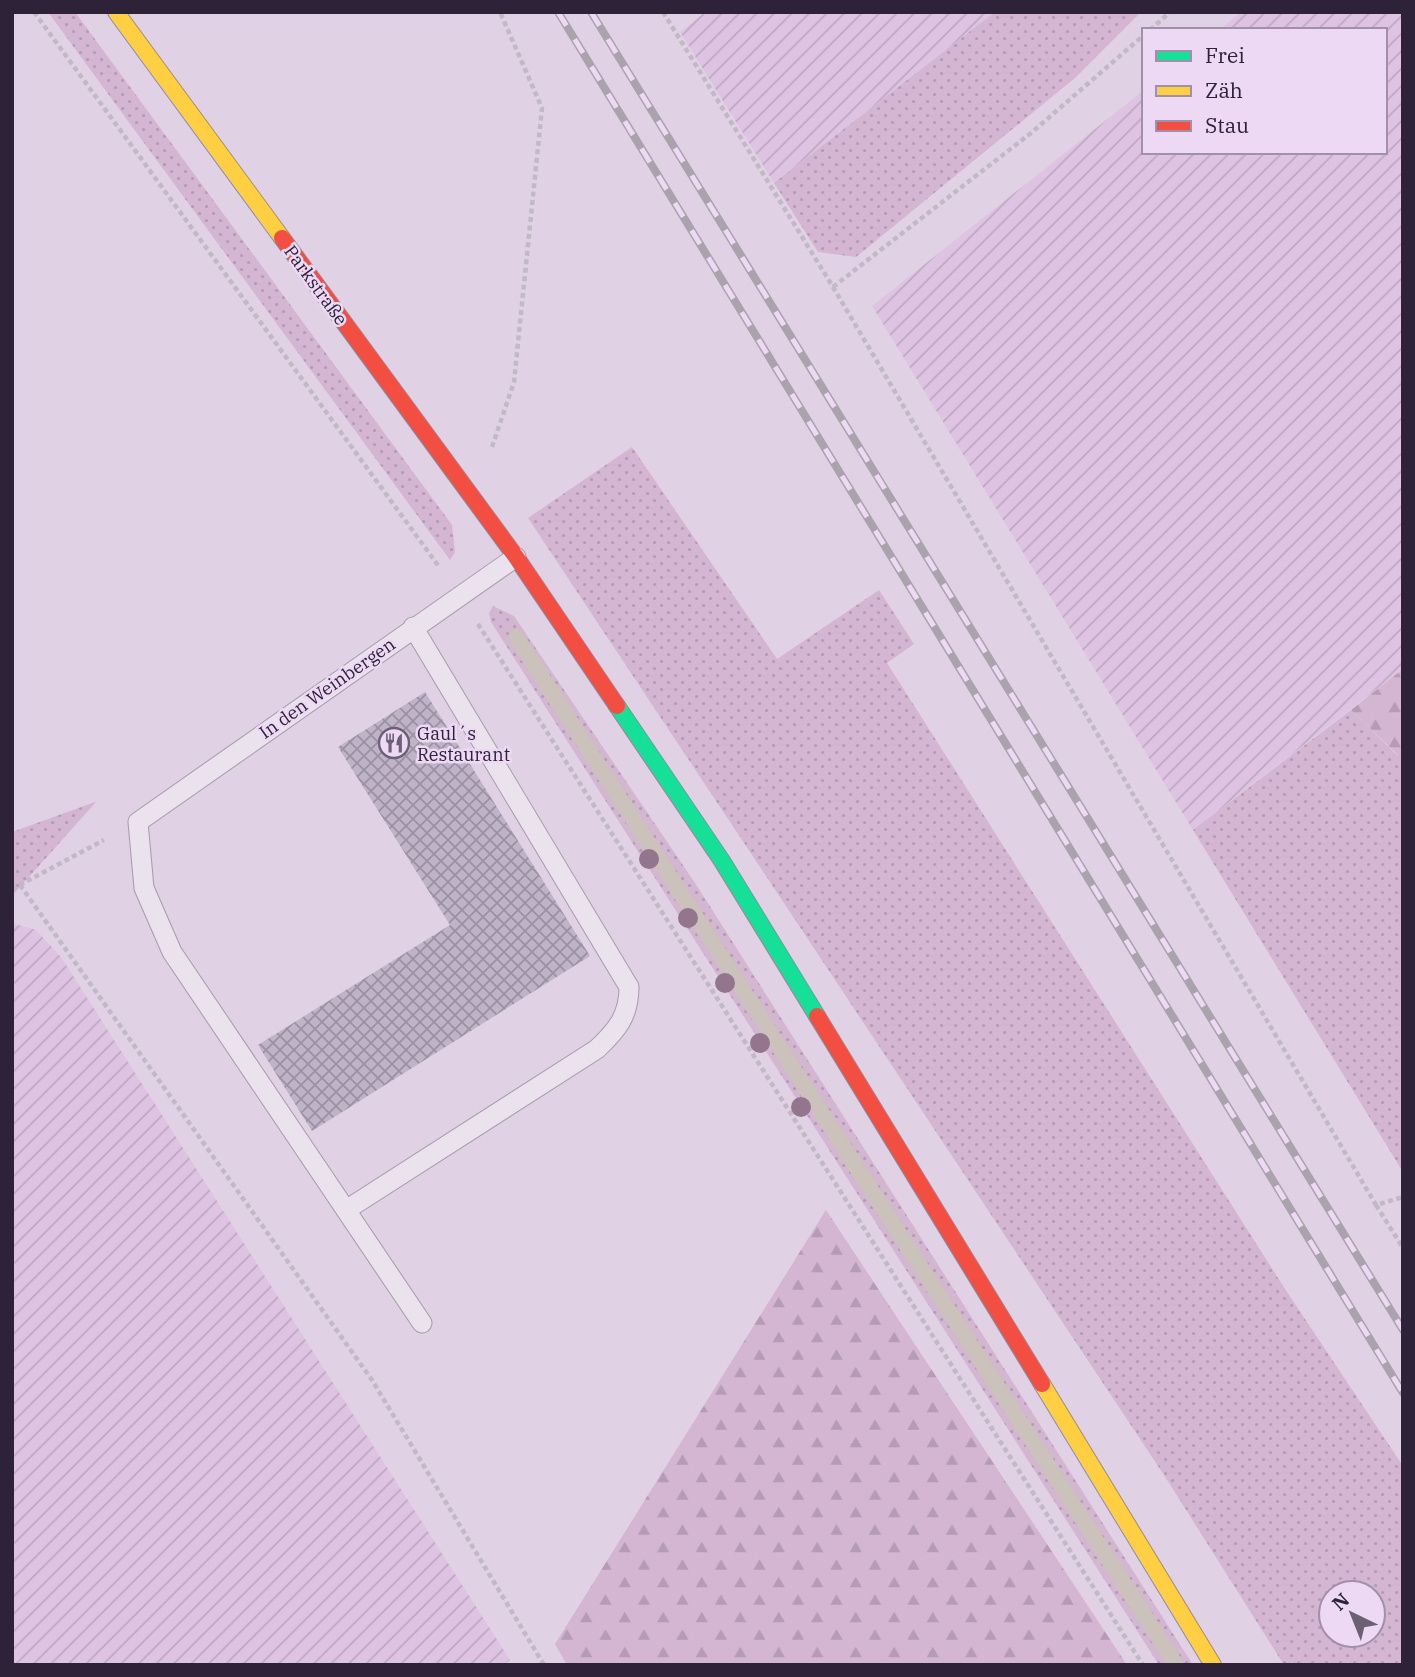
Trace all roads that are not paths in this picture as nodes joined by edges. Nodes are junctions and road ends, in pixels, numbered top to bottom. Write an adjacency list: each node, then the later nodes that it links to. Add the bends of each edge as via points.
1 (116, 12): 2 (main road, Parkstraße)
2 (516, 557): 3 (lane, In den Weinbergen); 6 (main road, Parkstraße, via 722,862)
3 (413, 627): 4 (lane, In den Weinbergen, via 138,822 144,888 172,952); 4 (lane, via 628,987 629,1004 615,1032 597,1049)
4 (346, 1210): 5 (lane)
5 (422, 1323)
6 (1213, 1665)

